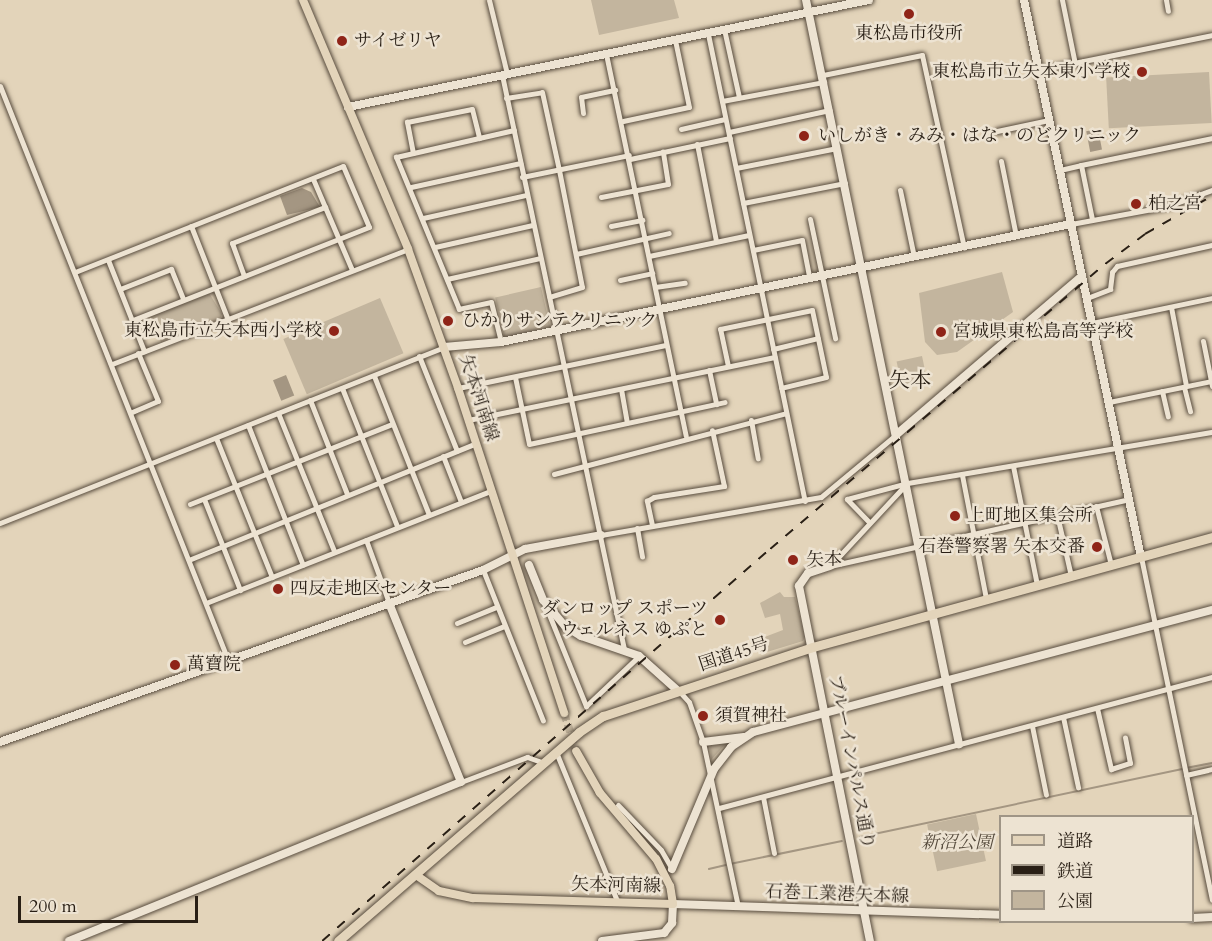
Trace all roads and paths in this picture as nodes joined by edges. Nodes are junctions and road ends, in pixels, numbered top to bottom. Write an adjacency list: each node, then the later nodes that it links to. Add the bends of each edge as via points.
1 (303, 0): 24 (main road, 矢本河南線)
2 (489, 0): 17 (street)
3 (806, 0): 9 (street)
4 (869, 0): 9 (street)
5 (1024, 0): 16 (street)
6 (1062, 0): 15 (street)
7 (1166, 0): 8 (street)
8 (1168, 11)
9 (809, 13): 10 (street); 18 (street)
10 (724, 29): 11 (street); 21 (street)
11 (708, 34): 13 (street); 23 (street)
12 (1212, 35): 15 (street)
13 (675, 40): 14 (street); 29 (street, via 689,106)
14 (606, 54): 17 (street); 20 (street)
15 (1075, 64): 16 (street)
16 (1039, 70): 28 (street)
17 (504, 75): 22 (street); 24 (street)
18 (823, 78): 21 (street); 25 (street); 74 (street, via 922,55)
19 (0, 86): 84 (street)
20 (615, 90): 26 (street, via 581,97); 29 (street)
21 (739, 97): 23 (street)
22 (506, 98): 31 (street); 45 (street, via 542,92)
23 (722, 101): 27 (street)
24 (348, 108): 75 (main road, 矢本河南線)
25 (830, 110): 33 (street); 37 (street)
26 (583, 114)
27 (725, 120): 30 (street); 33 (street)
28 (1049, 120): 32 (street); 46 (street)
29 (622, 121): 40 (street)
30 (681, 129)
31 (514, 130): 34 (street); 42 (street)
32 (997, 131)
33 (730, 135): 36 (street); 44 (street)
34 (479, 138): 39 (street); 39 (street, via 472,109 407,122)
35 (1212, 138): 43 (street)
36 (697, 144): 38 (street); 71 (street)
37 (838, 148): 44 (street); 49 (street)
38 (663, 151): 40 (street); 51 (street, via 668,184)
39 (413, 153): 50 (street, via 396,157)
40 (630, 157): 45 (street); 51 (street)
41 (1001, 161): 68 (street)
42 (520, 163): 47 (street); 50 (street)
43 (1082, 165): 46 (street); 60 (street)
44 (736, 168): 56 (street)
45 (559, 170): 47 (street); 77 (street)
46 (1060, 170): 62 (street)
47 (522, 177): 54 (street)
48 (313, 179): 57 (street); 64 (street); 70 (street, via 343,166 369,227)
49 (845, 183): 56 (street); 82 (street)
50 (411, 187): 58 (street)
51 (635, 189): 55 (street); 61 (street)
52 (900, 190): 79 (street)
53 (1212, 190): 60 (street, via 1168,206)
54 (526, 195): 58 (street); 63 (street)
55 (601, 197)
56 (742, 203): 67 (street)
57 (325, 207): 70 (street); 87 (street, via 232,243)
58 (423, 218): 73 (street)
59 (810, 219): 86 (street)
60 (1092, 219): 62 (street)
61 (642, 220): 65 (street); 69 (street)
62 (1071, 224): 68 (street); 88 (street)
63 (533, 225): 73 (street); 80 (street)
64 (191, 226): 81 (street); 93 (street)
65 (611, 226)
66 (669, 233): 69 (street)
67 (749, 235): 71 (street); 76 (street)
68 (1016, 236): 74 (street)
69 (646, 238): 77 (street); 78 (street)
70 (339, 239): 83 (street); 87 (street)
71 (716, 241): 78 (street)
72 (1212, 245): 98 (street, via 1117,266 1110,288)
73 (435, 247): 90 (street)
74 (964, 247): 79 (street)
75 (408, 249): 83 (street); 113 (main road, 矢本河南線)
76 (753, 250): 89 (street, via 802,240); 95 (street)
77 (576, 254): 97 (street, via 582,287)
78 (649, 256): 85 (street)
79 (914, 257): 82 (street)
80 (540, 258): 90 (street); 97 (street)
81 (108, 260): 84 (street); 96 (street)
82 (862, 268): 86 (street); 152 (street)
83 (352, 270): 105 (street)
84 (75, 272): 118 (street)
85 (652, 273): 91 (street); 94 (street)
86 (822, 275): 89 (street); 109 (street)
87 (244, 276): 93 (street)
88 (1082, 276): 98 (street); 152 (street)
89 (809, 277): 95 (street)
90 (447, 279): 111 (street, via 459,309 491,302)
91 (620, 280)
92 (685, 282): 94 (street)
93 (215, 287): 100 (street); 105 (street)
94 (655, 287): 102 (street)
95 (762, 287): 102 (street); 103 (street)
96 (120, 289): 100 (street, via 171,269); 104 (street)
97 (549, 297): 107 (street)
98 (1087, 298): 106 (street)
99 (1212, 298): 101 (street)
100 (183, 299): 104 (street)
101 (1171, 307): 106 (street); 126 (street)
102 (659, 308): 107 (street); 112 (street)
103 (768, 318): 108 (street, via 812,310); 114 (street); 120 (street, via 720,329)
104 (133, 320): 115 (street)
105 (228, 320): 115 (street)
106 (1092, 323): 135 (street)
107 (556, 329): 111 (street); 119 (street)
108 (818, 338): 114 (street); 129 (street, via 826,377)
109 (835, 338)
110 (1203, 341): 125 (street)
111 (501, 342): 113 (street)
112 (666, 345): 119 (street); 124 (street)
113 (444, 347): 116 (street); 128 (main road, 矢本河南線)
114 (773, 349): 117 (street)
115 (141, 352): 118 (street); 139 (street, via 158,401)
116 (419, 356): 122 (street); 159 (street)
117 (775, 357): 120 (street); 129 (street)
118 (112, 364): 139 (street)
119 (565, 366): 123 (street); 133 (street)
120 (728, 366): 121 (street)
121 (709, 370): 124 (street); 136 (street)
122 (374, 376): 127 (street); 148 (street)
123 (515, 377): 128 (street); 137 (street)
124 (674, 378): 130 (street); 140 (street)
125 (1212, 384): 126 (street)
126 (1185, 387): 131 (street); 138 (street)
127 (342, 388): 132 (street); 153 (street)
128 (458, 388): 144 (main road, 矢本河南線)
129 (781, 388): 142 (street)
130 (621, 389): 133 (street); 146 (street)
131 (1162, 391): 135 (street); 143 (street)
132 (310, 400): 141 (street); 158 (street)
133 (572, 400): 137 (street); 150 (street)
134 (725, 402): 136 (street)
135 (1109, 402): 157 (street)
136 (716, 404): 140 (street)
137 (521, 408): 144 (street); 150 (street, via 529,444)
138 (1190, 411)
139 (132, 412): 163 (street)
140 (680, 412): 146 (street); 154 (street)
141 (278, 413): 147 (street); 162 (street)
142 (786, 413): 145 (street); 177 (street)
143 (1168, 416)
144 (467, 420): 156 (main road, 矢本河南線)
145 (751, 420): 149 (street); 161 (street)
146 (627, 422): 150 (street)
147 (248, 424): 155 (street); 167 (street)
148 (392, 424): 153 (street); 166 (street)
149 (712, 430): 154 (street); 188 (street, via 724,486 647,501)
150 (579, 432): 164 (street)
151 (1212, 432): 157 (street)
152 (897, 434): 171 (street); 177 (street, via 832,490)
153 (361, 435): 158 (street); 170 (street)
154 (686, 436): 164 (street)
155 (216, 438): 163 (street); 172 (street)
156 (476, 443): 159 (street); 173 (main road, 矢本河南線)
157 (1118, 447): 165 (street); 176 (street)
158 (330, 448): 162 (street); 174 (street)
159 (457, 451): 160 (street)
160 (443, 456): 166 (street); 178 (street)
161 (758, 458)
162 (298, 460): 167 (street); 181 (street)
163 (152, 463): 187 (street); 202 (street)
164 (586, 466): 168 (street); 193 (street)
165 (1014, 466): 169 (street); 186 (street)
166 (412, 469): 170 (street); 182 (street)
167 (267, 473): 172 (street); 184 (street)
168 (554, 474)
169 (962, 475): 171 (street); 192 (street)
170 (379, 481): 174 (street); 189 (street)
171 (907, 483): 185 (street); 185 (street, via 847,499); 197 (street)
172 (236, 487): 175 (street); 191 (street)
173 (491, 491): 178 (street); 199 (main road, 矢本河南線)
174 (348, 494): 181 (street)
175 (204, 499): 179 (street); 196 (street)
176 (1129, 499): 180 (street); 201 (street)
177 (805, 501): 188 (street)
178 (461, 502): 182 (street)
179 (190, 504)
180 (1096, 506): 183 (street); 206 (street)
181 (316, 507): 184 (street); 198 (street)
182 (429, 515): 189 (street)
183 (1057, 515): 186 (street); 208 (street)
184 (285, 519): 191 (street); 203 (street)
185 (869, 522): 205 (street)
186 (1025, 522): 192 (street); 210 (street)
187 (0, 523)
188 (652, 525): 190 (street)
189 (397, 526): 195 (street)
190 (637, 528): 193 (street); 200 (street)
191 (255, 532): 196 (street); 209 (street)
192 (974, 534): 197 (street); 212 (street)
193 (601, 535): 199 (street, via 525,549); 224 (street)
194 (1212, 537): 201 (highway, 国道45号)
195 (366, 540): 198 (street); 215 (street)
196 (222, 545): 202 (street); 211 (street)
197 (920, 547): 205 (street); 218 (street)
198 (334, 551): 203 (street)
199 (512, 555): 207 (street); 233 (main road, 矢本河南線)
200 (642, 556)
201 (1141, 557): 206 (highway, 国道45号); 220 (street)
202 (191, 559): 214 (street)
203 (303, 565): 209 (street)
204 (529, 565): 213 (street)
205 (830, 566): 223 (street, ブルーインパルス通り, via 808,573 800,583)
206 (1111, 566): 208 (highway, 国道45号)
207 (483, 570): 215 (street); 216 (street)
208 (1071, 576): 210 (highway, 国道45号)
209 (272, 577): 211 (street)
210 (1037, 585): 212 (highway, 国道45号)
211 (240, 590): 214 (street)
212 (986, 599): 218 (highway, 国道45号)
213 (543, 600): 224 (street, via 565,626 581,636); 225 (street, via 586,706)
214 (206, 603): 226 (street)
215 (389, 603): 226 (street); 249 (street)
216 (496, 607): 219 (street); 221 (street)
217 (1212, 609): 220 (street)
218 (934, 613): 223 (highway, 国道45号); 228 (street)
219 (457, 623)
220 (1155, 625): 228 (street); 229 (street)
221 (504, 626): 222 (street); 235 (street)
222 (465, 642)
223 (813, 647): 230 (highway, 国道45号); 232 (street, ブルーインパルス通り)
224 (624, 649): 225 (street)
225 (639, 656): 230 (street)
226 (228, 660): 239 (street)
227 (1212, 677): 229 (street)
228 (946, 681): 232 (street); 241 (street)
229 (1167, 688): 231 (street); 246 (street)
230 (678, 690): 240 (street, via 689,702); 243 (highway, 国道45号, via 603,716)
231 (1097, 708): 234 (street); 238 (street, via 1111,769 1130,764)
232 (826, 712): 237 (street); 247 (street, ブルーインパルス通り)
233 (564, 713)
234 (1063, 717): 236 (street); 250 (street)
235 (543, 721)
236 (1032, 726): 241 (street); 251 (street)
237 (744, 737): 240 (street); 248 (street, via 721,759)
238 (1125, 737)
239 (0, 742)
240 (703, 742): 248 (street)
241 (959, 744): 247 (street)
242 (576, 751): 260 (main road, 矢本河南線, via 600,793 656,859 670,886)
243 (556, 752): 244 (highway, 国道45号); 259 (street)
244 (544, 763): 249 (street, via 527,757); 257 (highway, 国道45号)
245 (1212, 769): 246 (street)
246 (1185, 771): 258 (street)
247 (838, 776): 252 (street); 262 (street, ブルーインパルス通り)
248 (709, 780): 254 (street); 256 (street)
249 (461, 782): 266 (street)
250 (1078, 787)
251 (1046, 795)
252 (763, 797): 254 (street); 255 (street)
253 (618, 805): 256 (street, via 661,850)
254 (718, 808): 261 (street)
255 (774, 853)
256 (672, 869)
257 (416, 875): 259 (main road, 矢本河南線, via 439,891 473,898); 267 (highway, 国道45号)
258 (1212, 900)
259 (618, 903): 260 (main road, 矢本河南線)
260 (673, 904): 261 (street, 石巻工業港矢本線); 268 (street, via 672,923 664,933)
261 (738, 906): 262 (street, 石巻工業港矢本線)
262 (864, 911): 263 (street, 石巻工業港矢本線); 269 (street, ブルーインパルス通り)
263 (999, 915)
264 (1212, 917): 265 (street)
265 (1194, 918)
266 (69, 941)
267 (338, 941)
268 (602, 941)
269 (870, 941)

